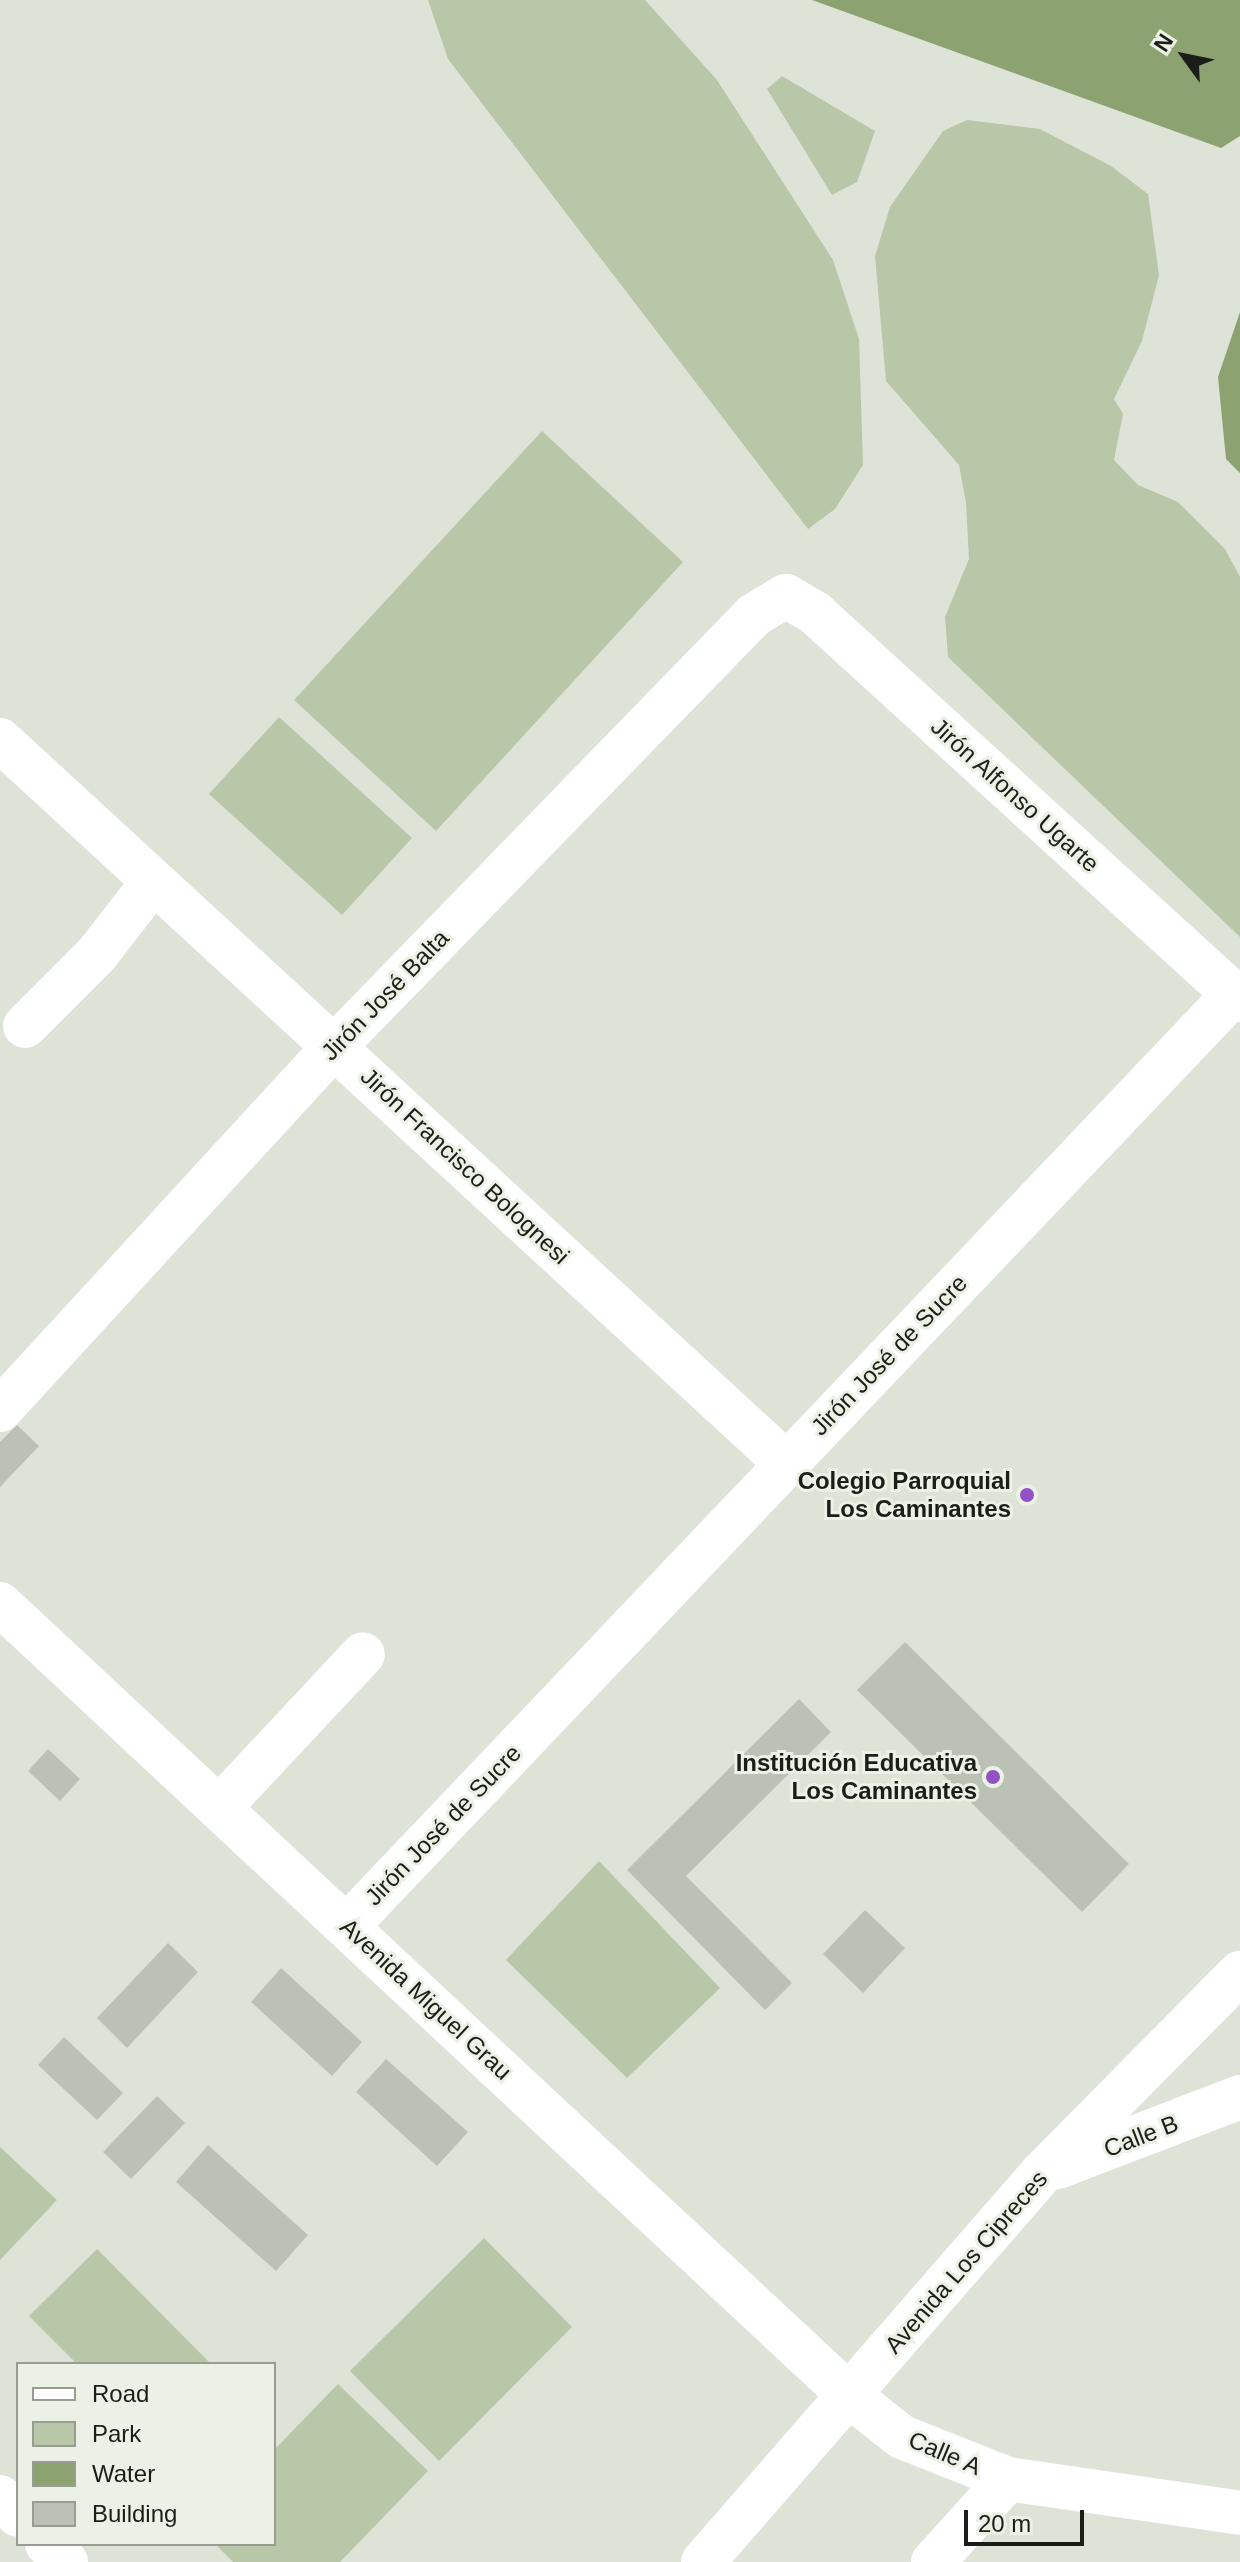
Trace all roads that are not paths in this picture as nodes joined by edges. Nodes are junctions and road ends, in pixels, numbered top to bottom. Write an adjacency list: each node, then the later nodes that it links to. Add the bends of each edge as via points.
1 (786, 596): 4 (street, Jirón Alfonso Ugarte, via 815,613); 6 (street, Jirón José Balta, via 754,615)
2 (0, 740): 3 (street, Jirón Francisco Bolognesi)
3 (152, 883): 5 (street, via 97,954); 6 (street, Jirón Francisco Bolognesi)
4 (1237, 997): 8 (street, Jirón José de Sucre)
5 (25, 1026)
6 (335, 1046): 7 (street, Jirón José Balta); 8 (street, Jirón Francisco Bolognesi)
7 (0, 1410)
8 (786, 1463): 12 (street, Jirón José de Sucre)
9 (0, 1604): 11 (street, Avenida Miguel Grau)
10 (363, 1654): 11 (street)
11 (220, 1807): 12 (street, Avenida Miguel Grau)
12 (347, 1926): 16 (street, Avenida Miguel Grau)
13 (1232, 1995): 15 (street, Avenida Los Cipreces)
14 (1240, 2097): 15 (street, Calle B)
15 (1041, 2174): 16 (street, Avenida Los Cipreces)
16 (850, 2396): 17 (street, Calle A, via 902,2437); 23 (street, Avenida Los Cipreces)
17 (1008, 2479): 20 (street, Calle A); 24 (street)
18 (0, 2497): 19 (street)
19 (16, 2513)
20 (1240, 2513)
21 (49, 2546): 22 (street)
22 (66, 2562)
23 (703, 2562)
24 (933, 2562)

